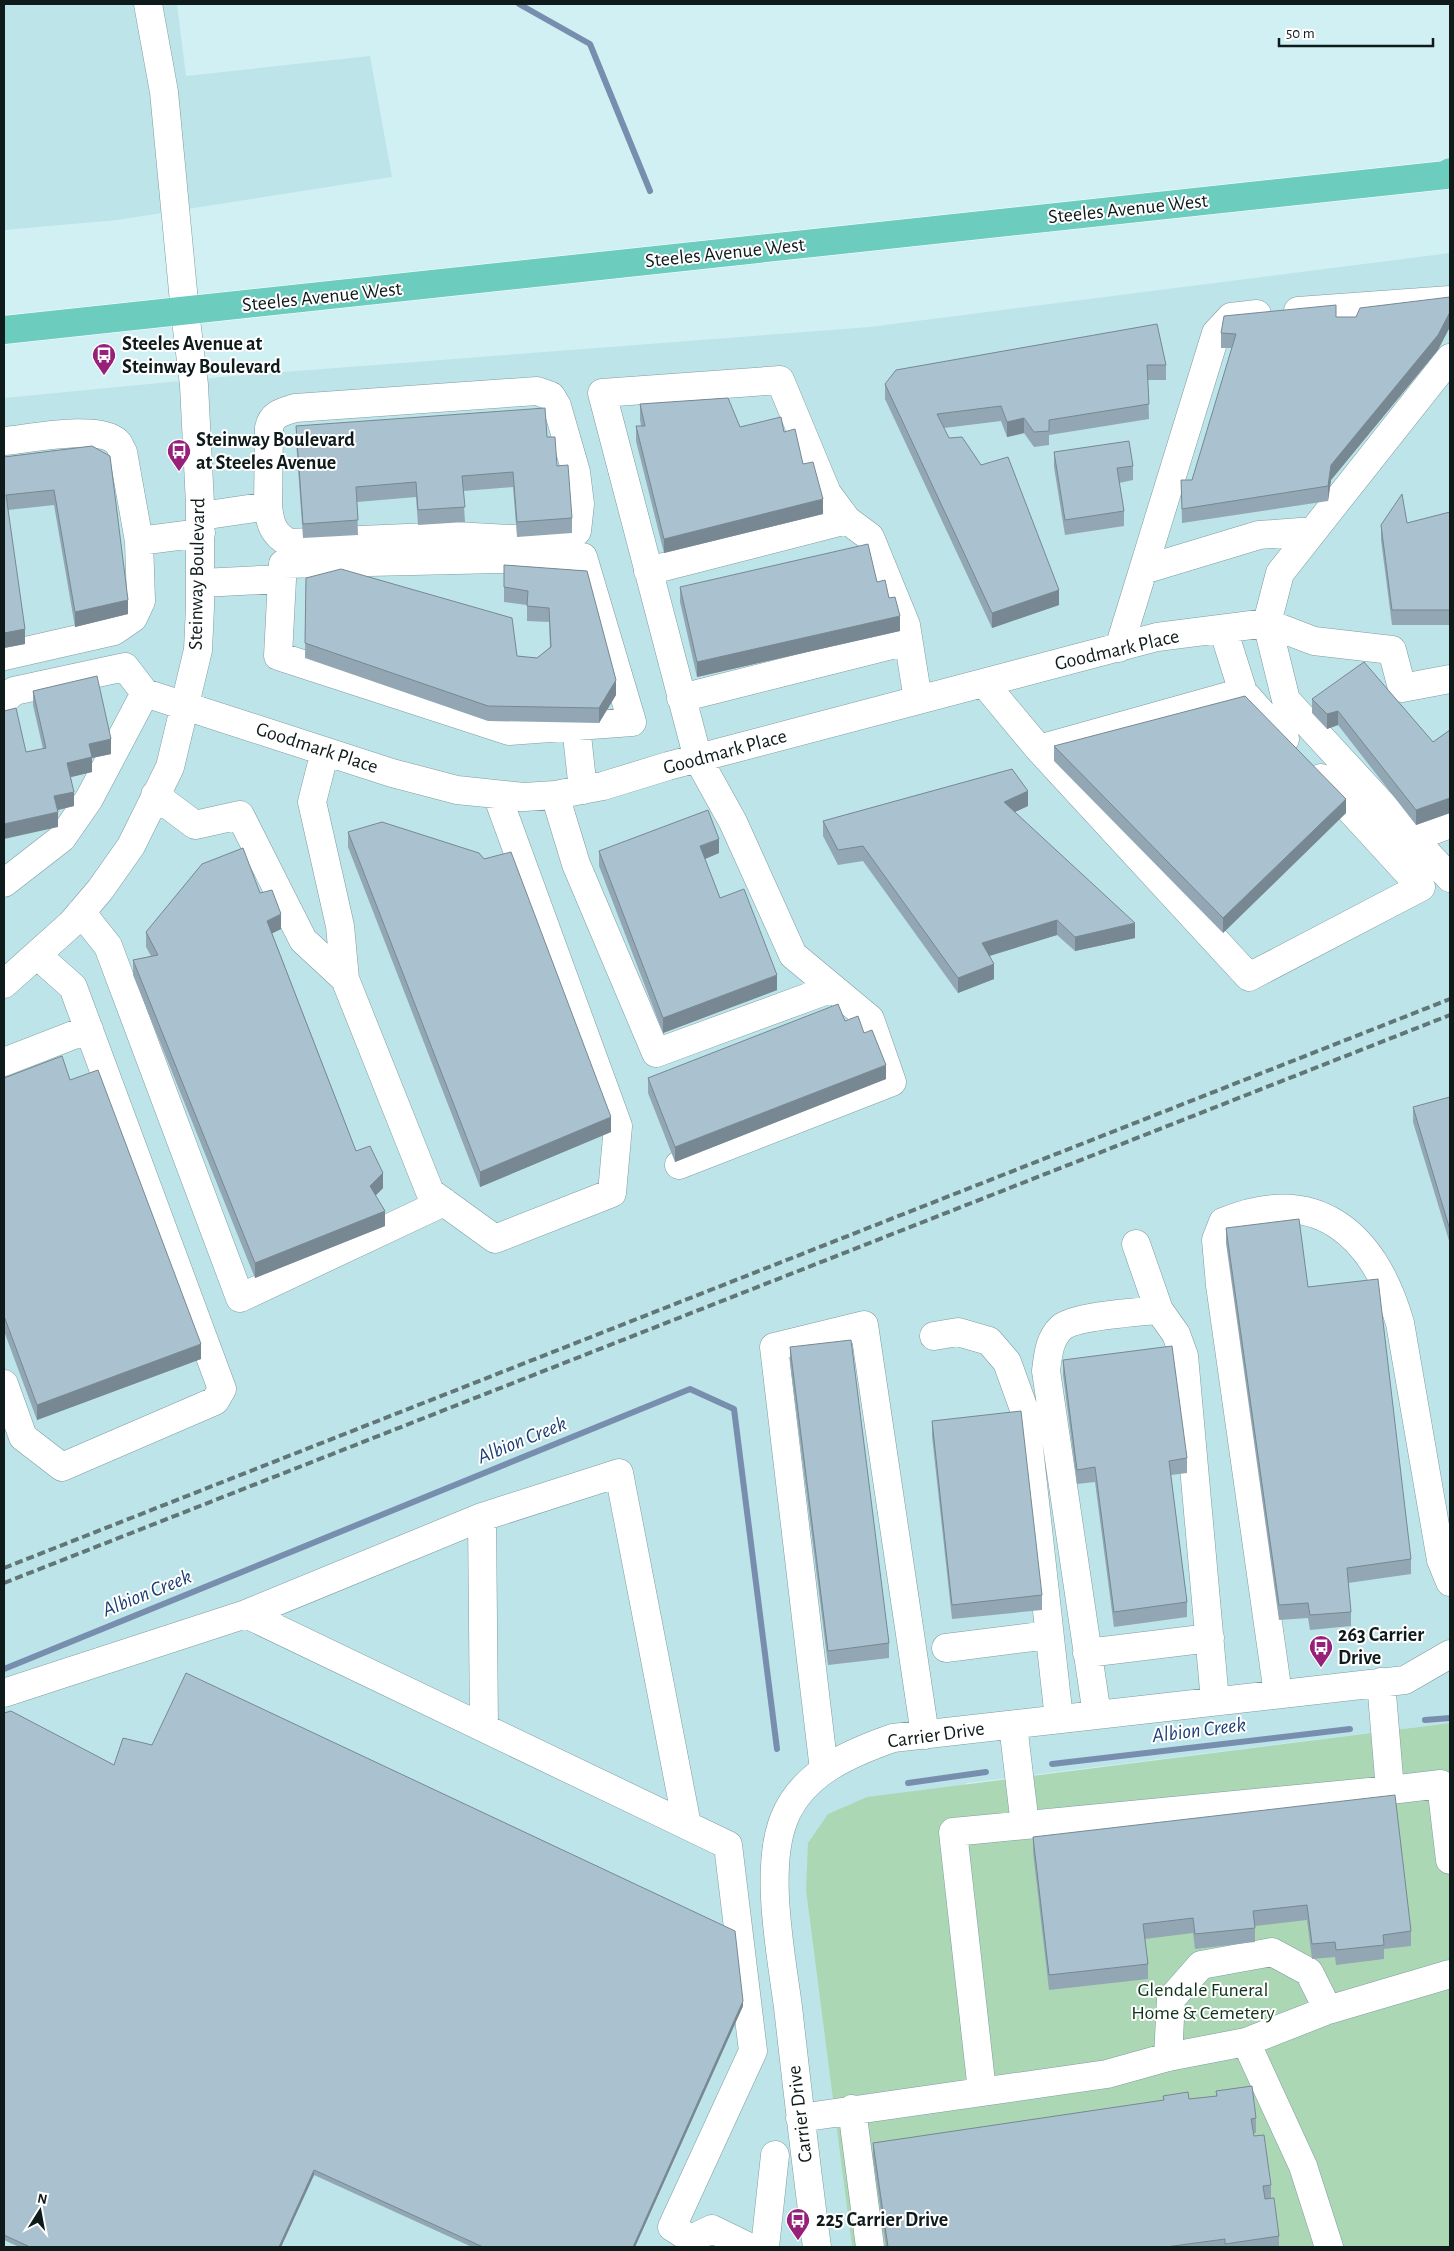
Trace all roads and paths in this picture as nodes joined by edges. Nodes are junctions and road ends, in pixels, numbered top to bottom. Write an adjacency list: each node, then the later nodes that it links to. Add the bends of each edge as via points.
1 (148, 4): 4 (street, Steinway Boulevard, via 164,92)
2 (1449, 174): 4 (main road, Steeles Avenue West)
3 (1450, 300): 14 (street, via 1237,315 1226,320 1213,342)
4 (184, 312): 5 (main road, Steeles Avenue West); 10 (street, Steinway Boulevard, via 194,385)
5 (4, 330)
6 (1450, 358): 11 (street)
7 (4, 441): 12 (street, via 82,433 102,435 117,442 123,452)
8 (268, 506): 8 (street, via 270,428 277,414 295,408 537,391 551,396 557,406 576,472 580,504 577,531 570,536 510,539 455,536 289,543 277,536 270,524); 10 (street)
9 (847, 520): 13 (street); 13 (street, via 827,493 780,380 602,393); 19 (street, via 870,537 906,625)
10 (201, 525): 12 (street); 16 (street, Steinway Boulevard)
11 (1313, 531): 14 (street, via 1259,536); 17 (street, via 1280,573)
12 (139, 541): 21 (street, via 141,601 133,618 114,631)
13 (648, 570): 26 (street)
14 (1143, 570): 20 (street)
15 (282, 579): 16 (street); 30 (street, via 278,656 510,731); 30 (street, via 283,564 583,556 632,722)
16 (201, 583): 29 (street, Steinway Boulevard, via 198,650)
17 (1267, 623): 18 (street, Goodmark Place); 22 (street, via 1314,641 1392,650 1402,688); 39 (street, via 1286,700)
18 (1223, 628): 20 (street, Goodmark Place, via 1157,637); 24 (street)
19 (908, 641): 26 (street); 28 (street)
20 (1119, 648): 23 (street, Goodmark Place)
21 (4, 656)
22 (1450, 678)
23 (984, 683): 28 (street, Goodmark Place); 31 (street)
24 (1243, 692): 31 (street); 31 (street, via 1421,887 1248,977)
25 (145, 693): 27 (street, via 125,667 14,691); 29 (street, Goodmark Place); 40 (street, via 89,799 62,838)
26 (681, 698): 33 (street)
27 (4, 700)
28 (918, 700): 33 (street, Goodmark Place)
29 (186, 707): 32 (street, Goodmark Place); 35 (street, Steinway Boulevard, via 170,767)
30 (576, 726): 34 (street)
31 (1039, 749)
32 (325, 751): 36 (street, Goodmark Place, via 448,788); 46 (street, via 312,802 340,926)
33 (698, 759): 34 (street, Goodmark Place); 48 (street, via 733,822 793,955)
34 (583, 790): 37 (street, Goodmark Place)
35 (155, 795): 44 (street, Steinway Boulevard, via 131,846); 46 (street, via 195,826 240,815 303,940)
36 (497, 795): 37 (street, Goodmark Place, via 524,798); 52 (street, via 618,1126 612,1193 494,1239)
37 (555, 795): 48 (street, via 576,864 656,1053)
38 (1450, 824): 39 (street)
39 (1413, 838): 42 (street)
40 (38, 855): 41 (street); 43 (street)
41 (4, 862)
42 (1450, 878)
43 (4, 883)
44 (81, 912): 45 (street, Steinway Boulevard); 52 (street, via 108,946 240,1298)
45 (37, 955): 47 (street, Steinway Boulevard); 49 (street, via 73,987)
46 (345, 979): 52 (street, via 430,1192)
47 (4, 984)
48 (833, 988): 51 (street, via 870,1019 892,1082)
49 (89, 1030): 50 (street); 56 (street, via 222,1389 215,1401 62,1467 23,1438)
50 (4, 1062)
51 (679, 1165)
52 (444, 1202)
53 (1136, 1244): 54 (street)
54 (1159, 1310): 61 (street, via 1176,1334 1184,1356); 63 (street, via 1076,1321 1061,1328 1049,1346 1046,1371)
55 (934, 1336): 60 (street, via 958,1332 989,1341 1007,1362 1025,1412)
56 (4, 1384)
57 (482, 1517): 59 (street); 72 (street); 76 (street, via 619,1473)
58 (1450, 1582): 67 (street, via 1441,1560 1400,1323 1392,1294 1377,1268 1357,1240 1330,1220 1310,1211 1284,1208 1248,1211 1223,1222 1216,1240 1220,1285)
59 (246, 1614): 66 (street); 72 (street)
60 (1049, 1636): 62 (street); 70 (street)
61 (1210, 1638): 63 (street); 68 (street)
62 (946, 1648)
63 (1087, 1653): 69 (street)
64 (1450, 1654): 65 (street, Carrier Drive, via 1405,1680)
65 (1381, 1682): 67 (street, Carrier Drive); 75 (street)
66 (4, 1693)
67 (1278, 1694): 68 (street, Carrier Drive)
68 (1215, 1701): 69 (street, Carrier Drive)
69 (1096, 1715): 70 (street, Carrier Drive)
70 (1059, 1719): 71 (street, Carrier Drive)
71 (1013, 1725): 73 (street, Carrier Drive); 77 (street)
72 (484, 1728): 76 (street)
73 (925, 1735): 74 (street, Carrier Drive, via 893,1738 856,1751); 74 (street, via 864,1324 774,1347)
74 (824, 1770): 85 (street, Carrier Drive, via 784,1818 776,1846 776,1908)
75 (1390, 1790): 77 (street); 78 (street, via 1441,1784)
76 (687, 1825): 87 (street, via 728,1845 753,2051)
77 (1025, 1825): 83 (street, via 953,1832)
78 (1450, 1860)
79 (1450, 1974): 80 (street)
80 (1328, 2010): 81 (street); 82 (street, via 1309,1972 1272,1952 1201,1965 1171,1999)
81 (1246, 2042): 82 (street); 92 (street, via 1303,2166)
82 (1168, 2057): 83 (street, via 1107,2074)
83 (982, 2091): 84 (street)
84 (852, 2109): 85 (street); 91 (street)
85 (800, 2118): 90 (street, Carrier Drive)
86 (775, 2155): 89 (street)
87 (680, 2240): 88 (street, via 712,2229)
88 (749, 2247)
89 (765, 2247)
90 (818, 2247)
91 (870, 2247)
92 (1329, 2247)

